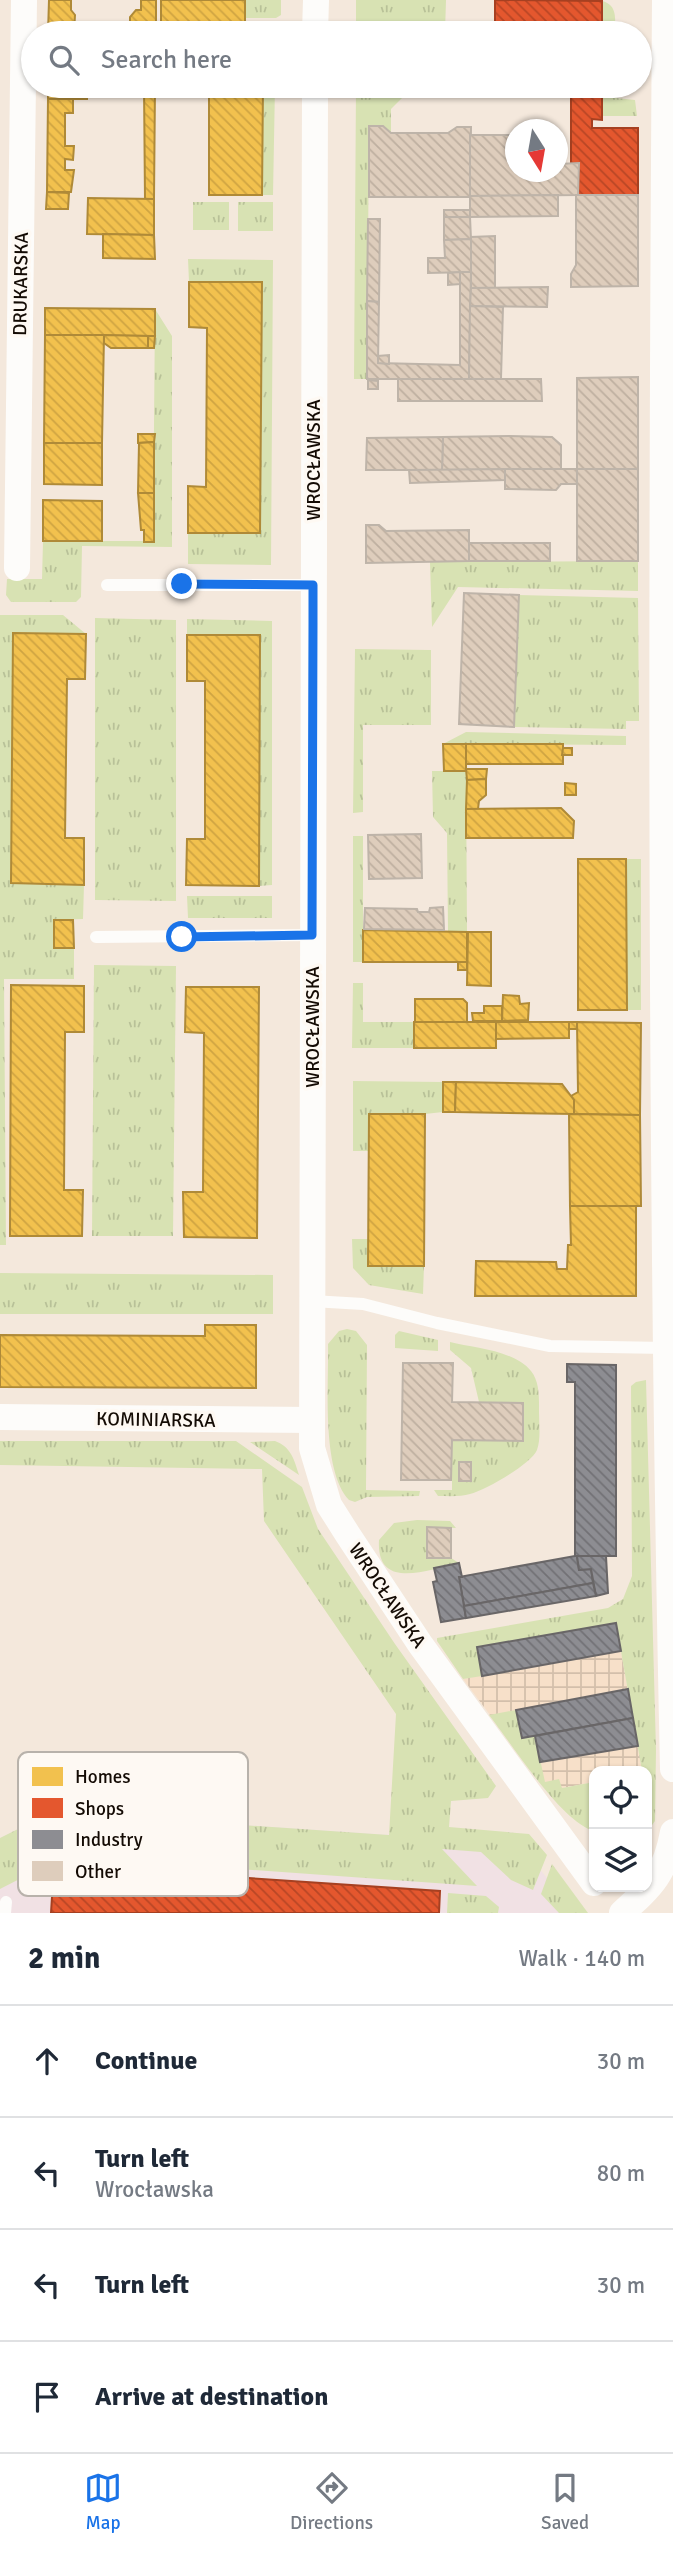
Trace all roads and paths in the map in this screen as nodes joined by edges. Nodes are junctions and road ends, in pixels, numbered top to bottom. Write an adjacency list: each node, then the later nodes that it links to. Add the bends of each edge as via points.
1 (24, 0): 4 (street, DRUKARSKA)
2 (316, 0): 5 (street)
3 (665, 0): 8 (street)
4 (24, 21)
5 (316, 21)
6 (23, 98): 9 (street, DRUKARSKA)
7 (315, 98): 11 (street, WROCŁAWSKA)
8 (668, 294): 12 (street)
9 (17, 568)
10 (107, 585): 11 (lane)
11 (313, 585): 13 (street, WROCŁAWSKA)
12 (668, 787): 15 (street)
13 (312, 935): 14 (lane); 16 (street, WROCŁAWSKA)
14 (96, 937)
15 (668, 1032): 17 (street)
16 (312, 1301): 18 (lane, via 363,1304 550,1346); 20 (street, WROCŁAWSKA)
17 (669, 1322): 18 (street)
18 (666, 1348): 21 (street)
19 (0, 1417): 20 (street, KOMINIARSKA)
20 (311, 1420): 23 (street, WROCŁAWSKA, via 312,1448 329,1505 420,1644)
21 (673, 1769)
22 (673, 1832): 25 (street, via 669,1856 656,1880)
23 (589, 1875)
24 (602, 1892): 25 (street, WROCŁAWSKA)
25 (619, 1913)

